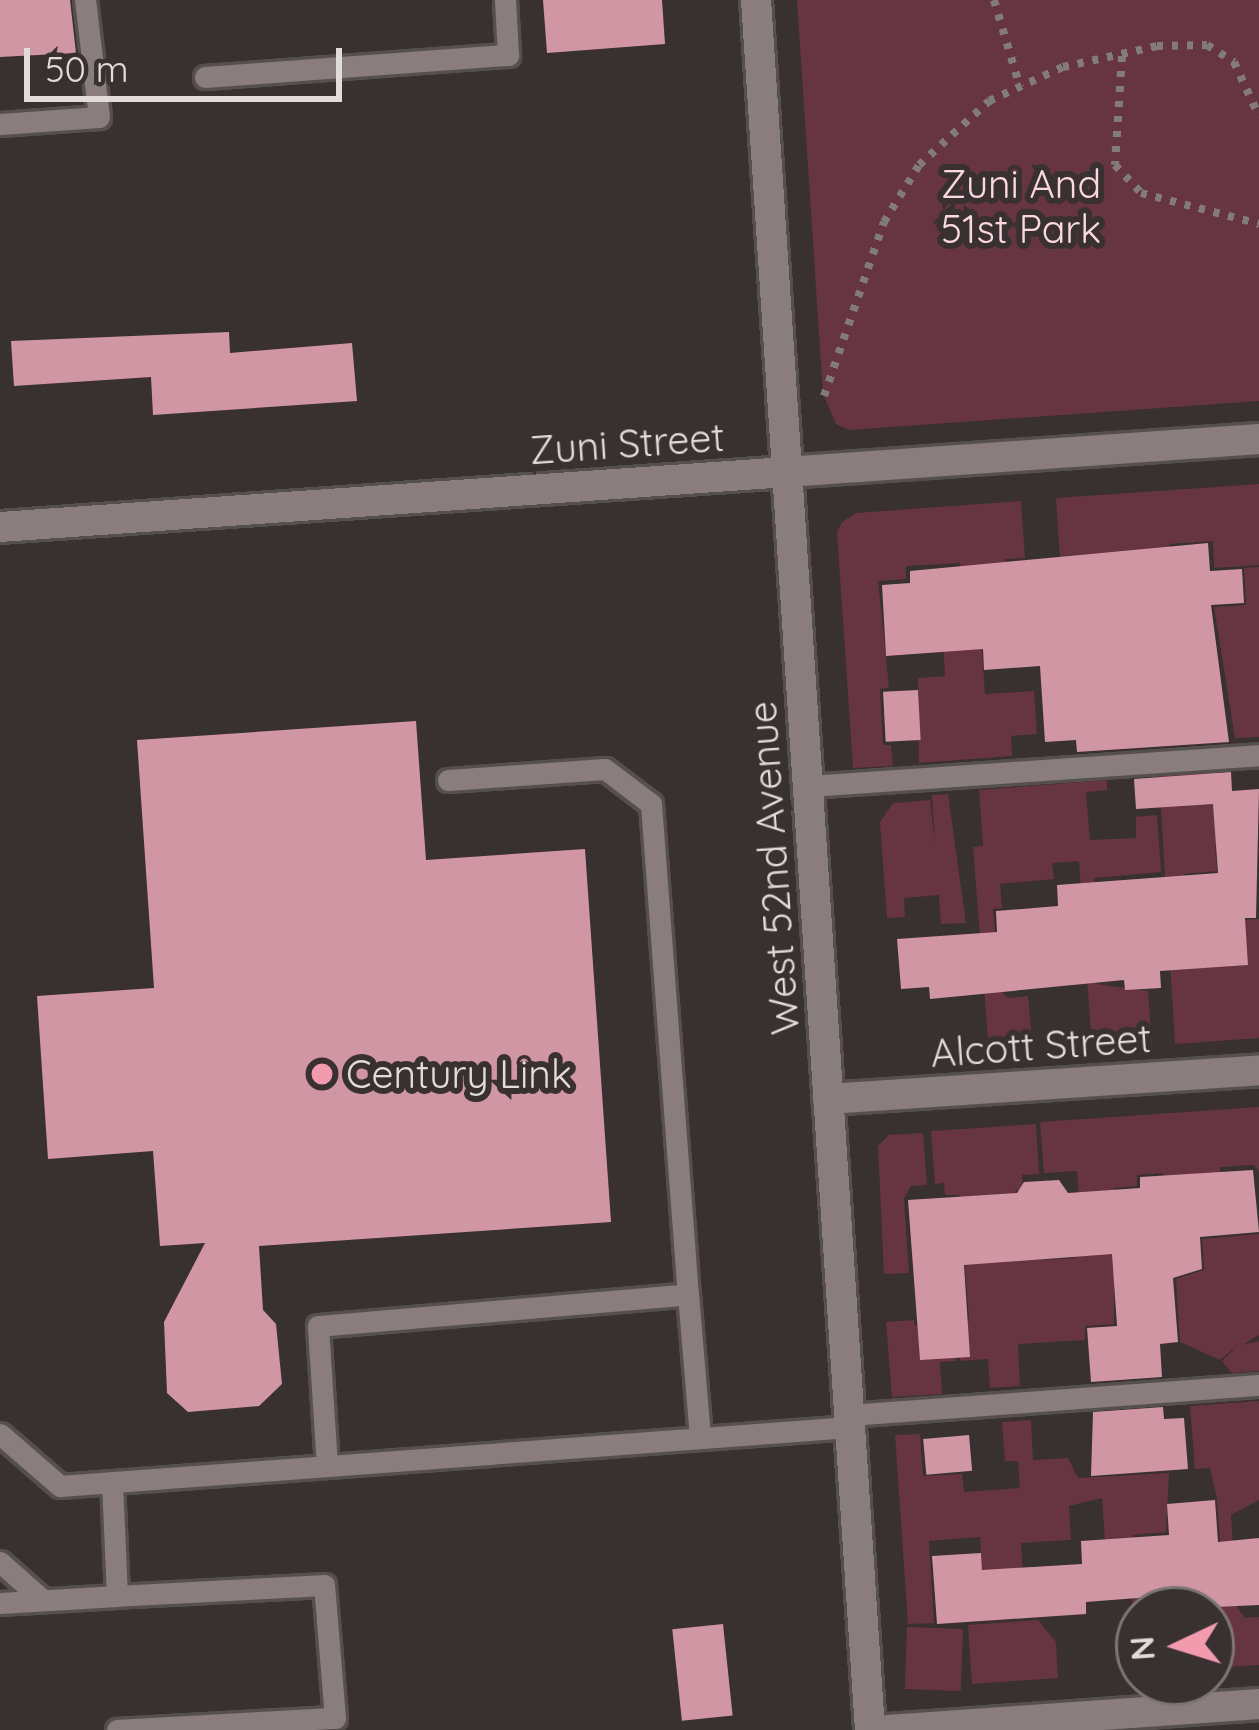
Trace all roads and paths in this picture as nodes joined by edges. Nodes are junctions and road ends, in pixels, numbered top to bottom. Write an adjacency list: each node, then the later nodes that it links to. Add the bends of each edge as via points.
1 (85, 0): 9 (lane, via 99,117)
2 (505, 0): 6 (lane, via 508,56)
3 (757, 0): 13 (street, West 52nd Avenue)
4 (994, 0): 7 (path)
5 (1122, 56): 7 (path); 8 (path, via 1207,45 1234,62); 10 (path, via 1115,165 1142,194)
6 (206, 76)
7 (1020, 87): 11 (path, via 989,101 908,184 884,222)
8 (1259, 116)
9 (0, 124)
10 (1259, 224)
11 (824, 396)
12 (1259, 439): 13 (street, Zuni Street)
13 (787, 472): 14 (street, Zuni Street); 17 (street, West 52nd Avenue)
14 (0, 526)
15 (1259, 755): 17 (lane)
16 (448, 780): 20 (lane, via 605,769 651,804)
17 (808, 786): 19 (street, West 52nd Avenue)
18 (1259, 1070): 19 (street, Alcott Street)
19 (828, 1099): 22 (street, West 52nd Avenue)
20 (688, 1294): 24 (lane); 25 (lane, via 318,1325)
21 (1259, 1385): 22 (lane)
22 (849, 1421): 24 (lane); 33 (street, West 52nd Avenue)
23 (0, 1434): 26 (lane, via 60,1486)
24 (700, 1438): 25 (lane)
25 (327, 1466): 26 (lane)
26 (112, 1482): 28 (lane)
27 (0, 1562): 29 (lane)
28 (117, 1596): 29 (lane); 32 (lane, via 324,1585 335,1718)
29 (43, 1600): 30 (lane)
30 (0, 1603)
31 (1259, 1704): 34 (street)
32 (117, 1730)
33 (870, 1730)
34 (889, 1730)

